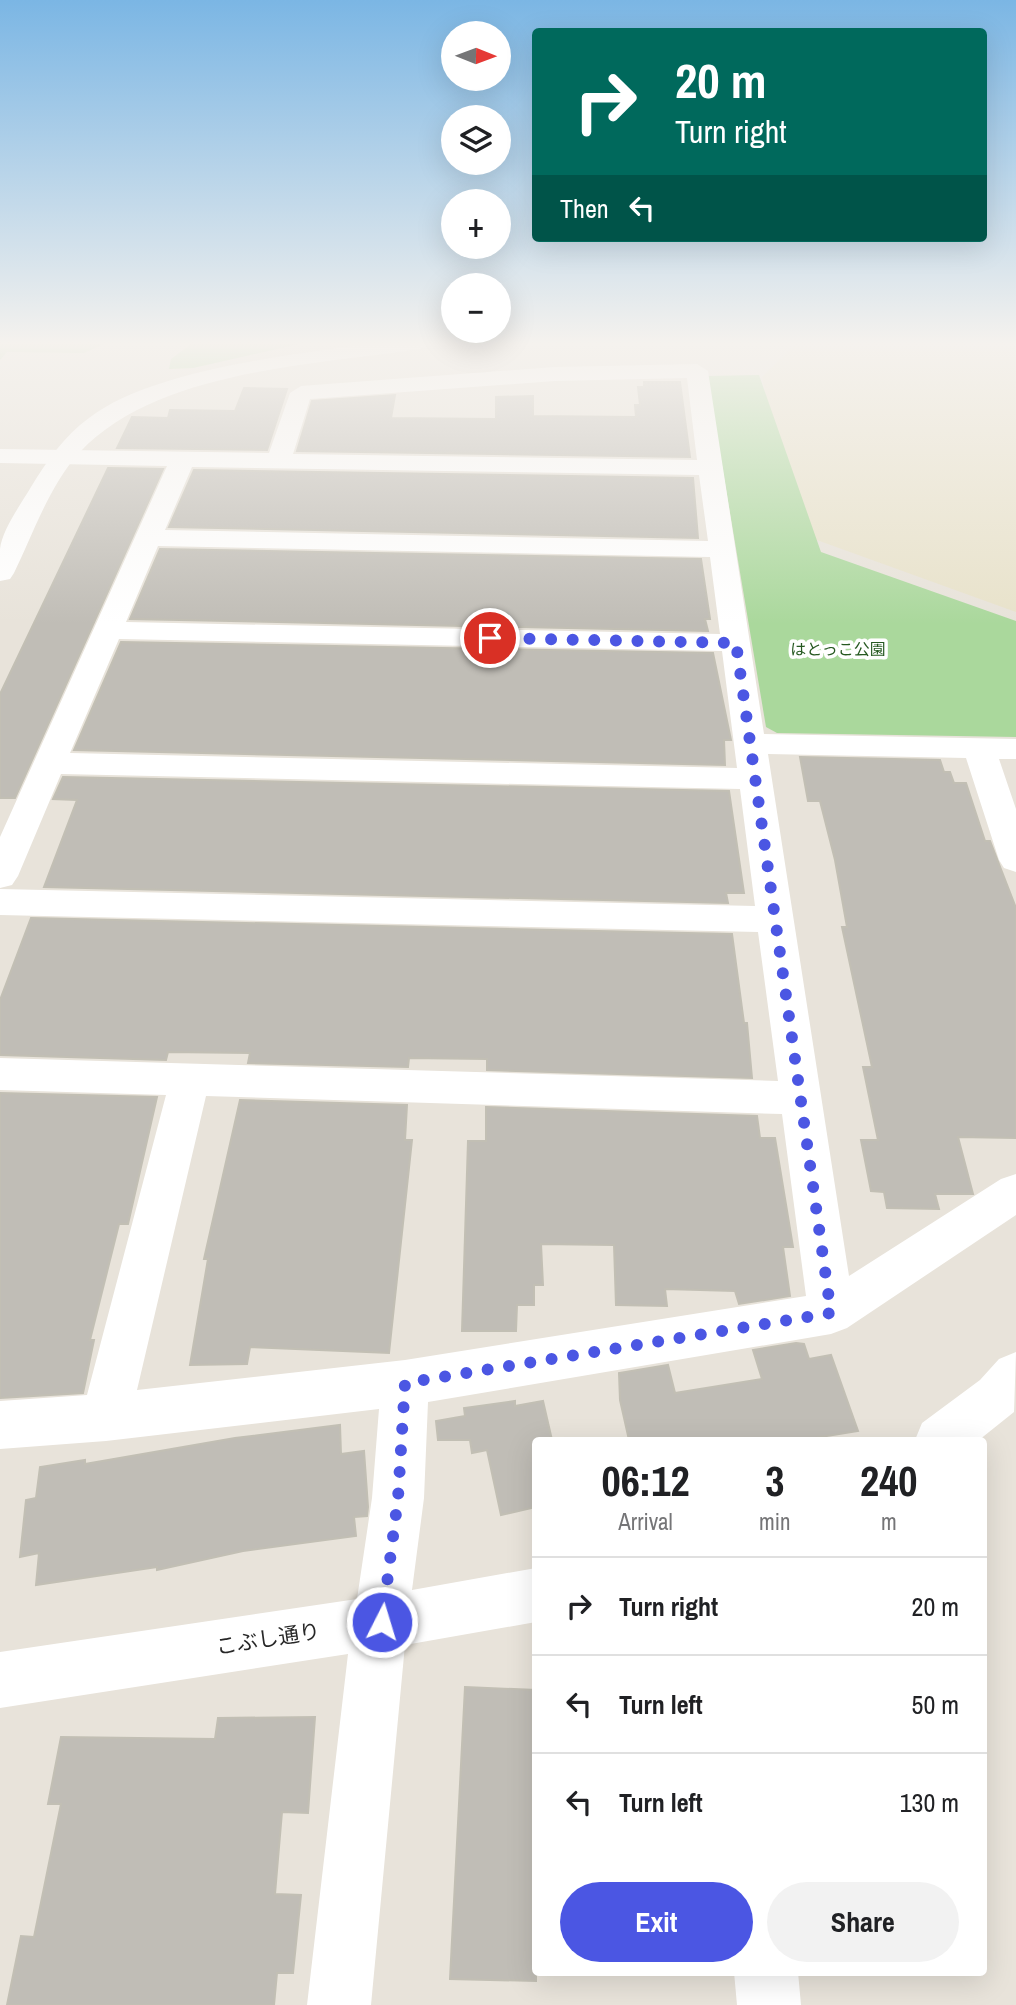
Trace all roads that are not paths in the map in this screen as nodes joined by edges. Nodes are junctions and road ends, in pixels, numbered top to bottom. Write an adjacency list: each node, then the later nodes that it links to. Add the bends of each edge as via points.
1 (83, 437): 5 (street)
2 (286, 437): 7 (street)
3 (706, 437): 8 (street)
4 (0, 456): 5 (street)
5 (63, 459): 6 (street); 11 (street)
6 (181, 461): 7 (street); 9 (street)
7 (278, 462): 8 (street)
8 (711, 468): 10 (street)
9 (148, 538): 10 (street); 12 (street)
10 (723, 549): 13 (street)
11 (0, 573)
12 (107, 630): 13 (street); 17 (street)
13 (736, 643): 14 (street)
14 (750, 744): 15 (street); 18 (street)
15 (979, 748): 16 (street); 19 (street)
16 (1016, 749)
17 (49, 763): 18 (street); 20 (street)
18 (756, 779): 22 (street)
19 (1016, 860)
20 (0, 876)
21 (0, 902): 22 (street)
22 (775, 919): 25 (street)
23 (0, 1074): 24 (street)
24 (190, 1079): 25 (street); 30 (street)
25 (801, 1098): 27 (street)
26 (1016, 1192): 27 (street)
27 (831, 1313): 28 (street)
28 (405, 1383): 30 (street); 34 (street, via 398,1498)
29 (1010, 1396): 32 (street)
30 (106, 1417): 31 (street)
31 (0, 1425)
32 (945, 1437)
33 (532, 1596): 34 (street, こぶし通り)
34 (382, 1622): 35 (street, こぶし通り); 37 (street)
35 (0, 1680)
36 (766, 1976): 38 (street)
37 (339, 2005)
38 (769, 2005)

